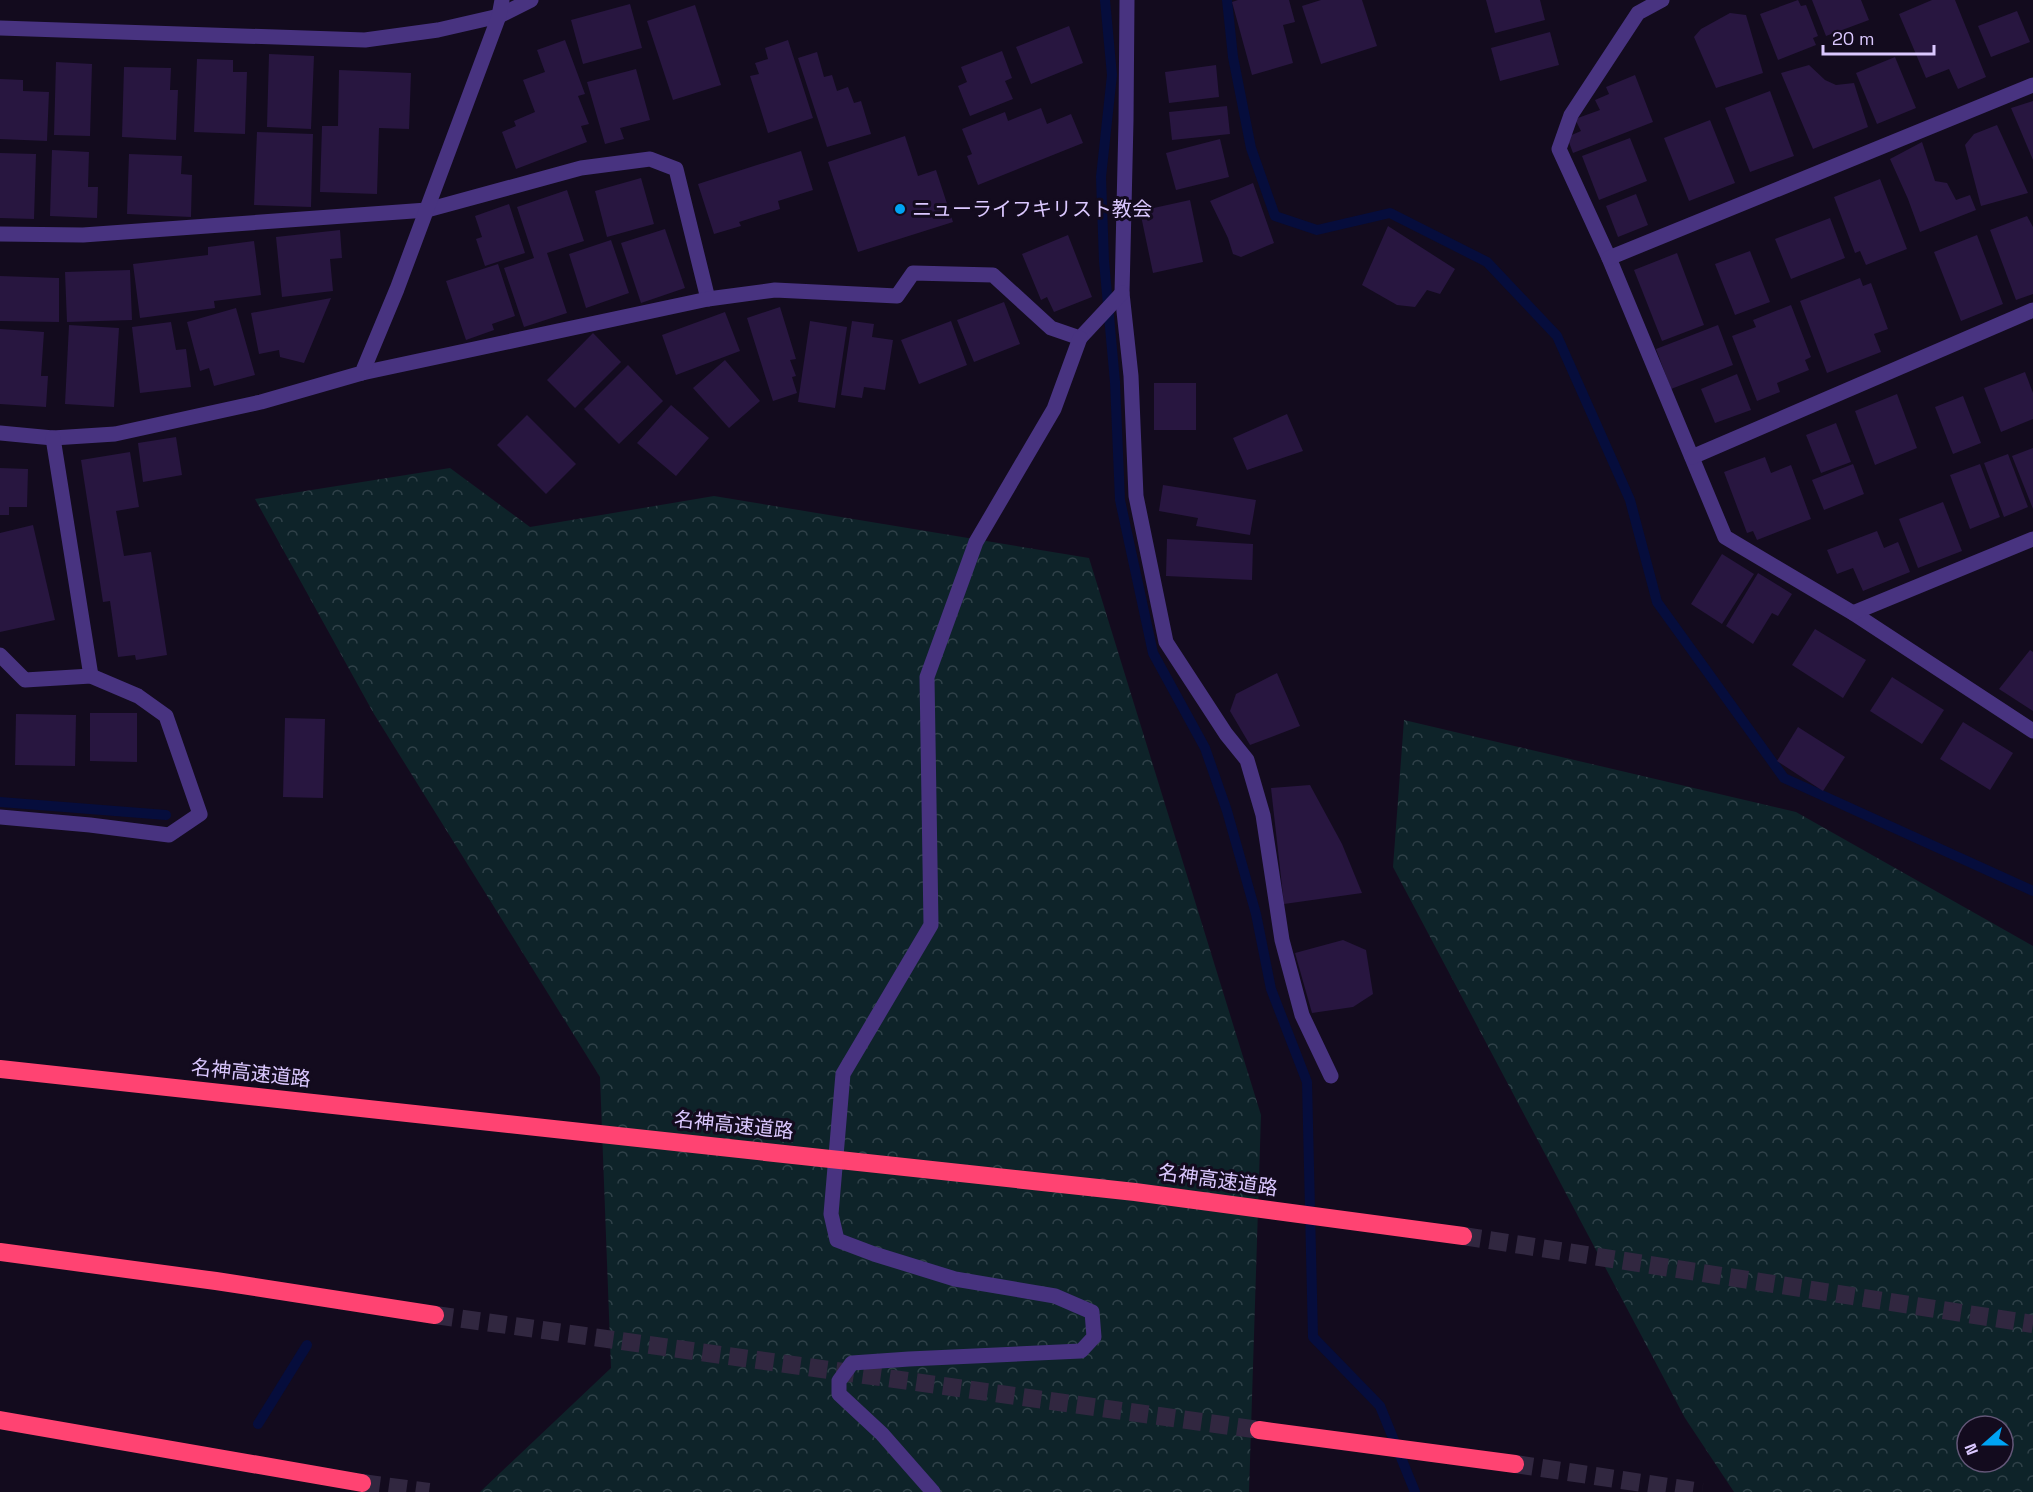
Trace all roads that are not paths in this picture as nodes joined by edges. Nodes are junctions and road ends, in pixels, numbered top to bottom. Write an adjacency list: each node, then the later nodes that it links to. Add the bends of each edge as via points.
1 (502, 0): 5 (street)
2 (531, 0): 5 (street)
3 (1127, 0): 11 (street)
4 (1662, 0): 10 (street, via 1638,13 1571,115 1559,148)
5 (500, 16): 6 (street, via 365,40); 8 (street)
6 (0, 28)
7 (2033, 85): 10 (street)
8 (427, 210): 9 (street, via 83,235); 12 (street, via 581,168 650,159 676,169); 15 (street)
9 (0, 234)
10 (1609, 258): 18 (street)
11 (1121, 294): 14 (street); 26 (street, via 1131,376 1136,496 1166,642 1247,760 1263,815 1287,962 1302,1015)
12 (708, 299): 14 (street, via 775,290 897,296 913,273 993,275 1051,328); 15 (street)
13 (2033, 310): 18 (street)
14 (1080, 338): 34 (street, via 1054,409 976,542 927,677 931,925 843,1074 831,1214 837,1240 955,1279 1054,1296 1092,1312 1094,1337 1081,1351 852,1364 839,1381 839,1394 882,1434)
15 (362, 373): 17 (street, via 261,402 115,434)
16 (0, 433): 17 (street)
17 (53, 438): 22 (street)
18 (1692, 457): 20 (street, via 1725,537)
19 (2033, 539): 20 (street)
20 (1853, 613): 23 (street)
21 (0, 655): 22 (street, via 25,680)
22 (91, 676): 24 (street, via 138,696 166,716 200,814 169,835)
23 (2033, 730)
24 (0, 817)
25 (0, 1069): 27 (highway, 名神高速道路, via 1136,1192)
26 (1331, 1076)
27 (1463, 1236)
28 (0, 1252): 29 (highway)
29 (435, 1315)
30 (0, 1420): 33 (highway)
31 (1259, 1430): 32 (highway)
32 (1515, 1464)
33 (362, 1483)
34 (933, 1492)

